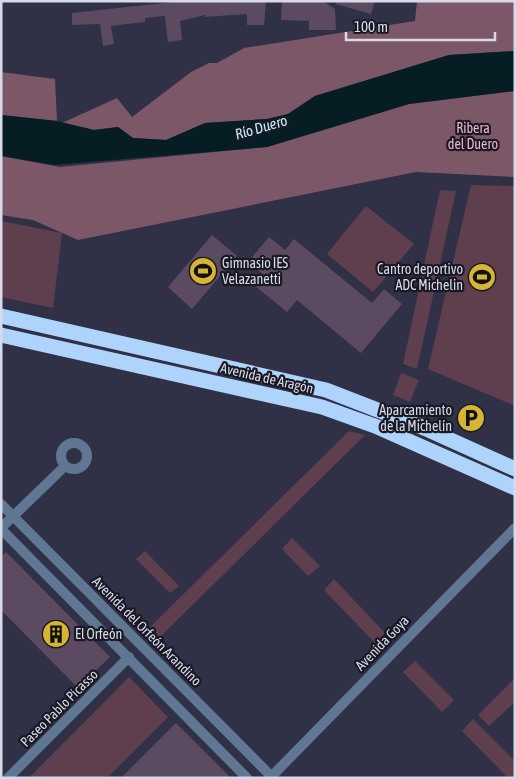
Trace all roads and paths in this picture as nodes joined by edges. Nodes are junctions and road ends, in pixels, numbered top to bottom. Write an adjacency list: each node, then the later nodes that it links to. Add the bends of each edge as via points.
1 (1, 316): 4 (highway, Avenida de Aragón, via 326,390 424,428)
2 (1, 335): 5 (highway, Avenida de Aragón, via 322,407 375,426)
3 (65, 466): 7 (street)
4 (515, 469)
5 (515, 488)
6 (1, 504): 7 (street, Avenida del Orfeón Arandino)
7 (13, 516): 8 (street); 11 (street, Avenida del Orfeón Arandino)
8 (1, 528): 10 (street)
9 (515, 528): 11 (street, Avenida Goya)
10 (129, 657): 12 (street, Paseo Pablo Picasso); 13 (street)
11 (271, 777)
12 (8, 778)
13 (247, 778)

